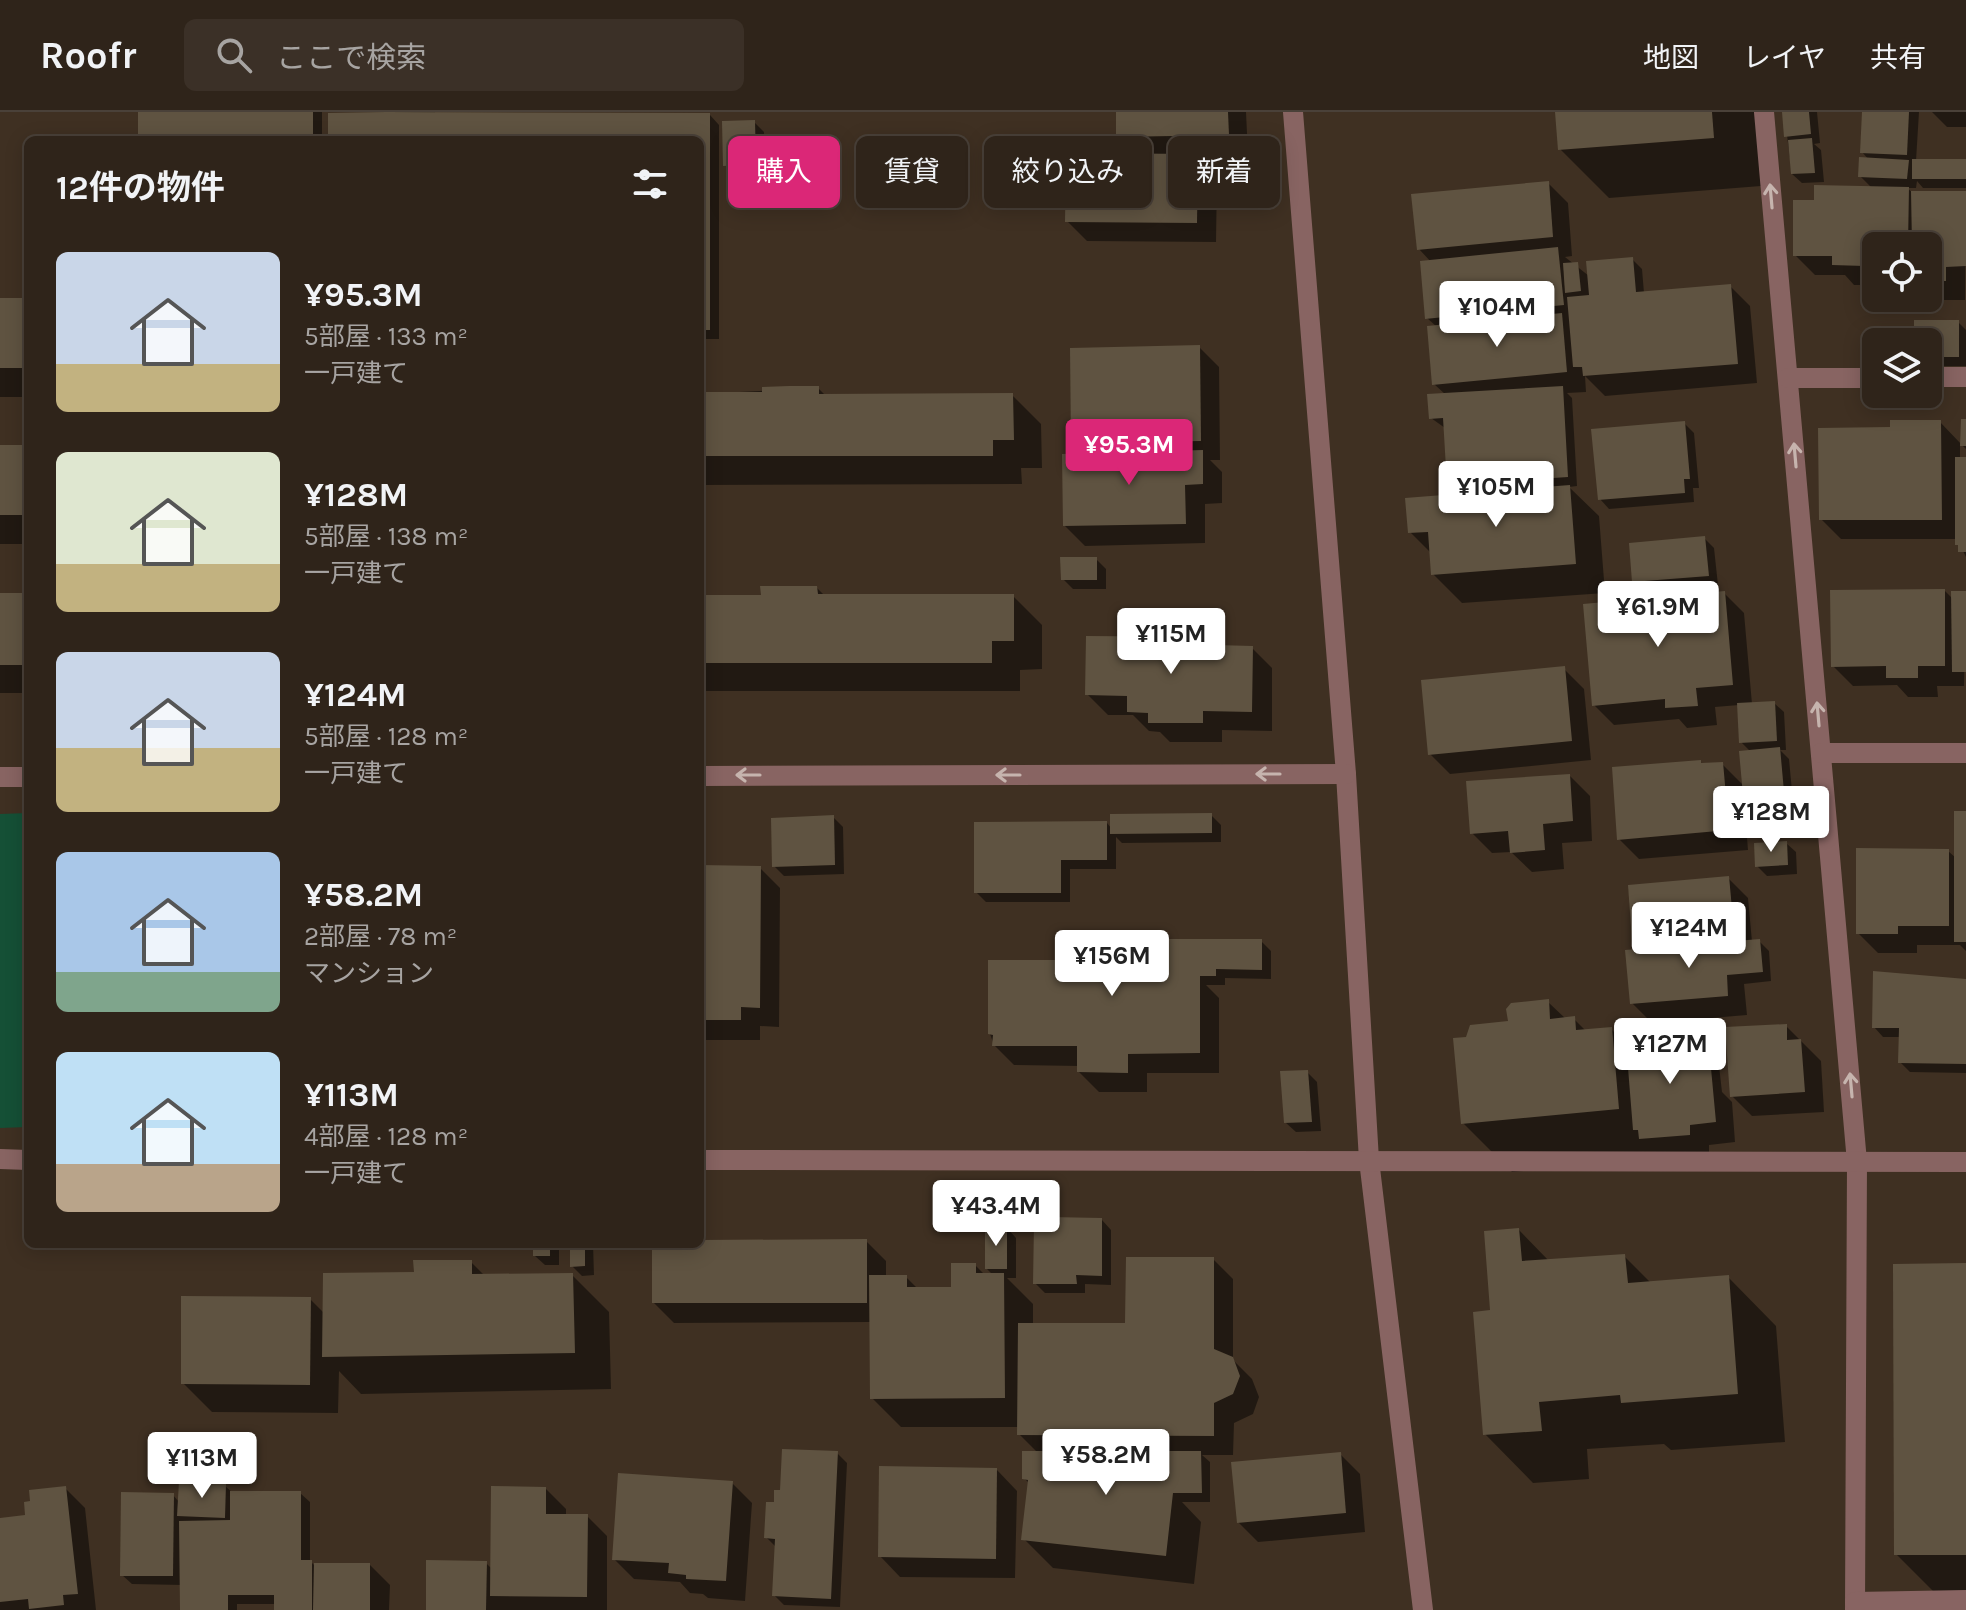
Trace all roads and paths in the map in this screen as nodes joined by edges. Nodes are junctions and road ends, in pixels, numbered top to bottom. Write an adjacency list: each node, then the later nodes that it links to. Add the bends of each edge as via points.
1 (1293, 112): 9 (street)
2 (1764, 112): 5 (street, one-way to 2)
3 (1942, 377): 4 (street)
4 (1966, 377)
5 (1788, 378): 6 (street); 7 (street, one-way to 5)
6 (1862, 378)
7 (1821, 753): 8 (street); 17 (street, one-way to 7)
8 (1966, 753)
9 (1346, 774): 10 (street, one-way to 10); 16 (street)
10 (704, 776)
11 (0, 777): 12 (street)
12 (24, 777)
13 (0, 1159): 14 (street)
14 (24, 1160)
15 (704, 1160): 16 (street)
16 (1369, 1160): 17 (street); 21 (street)
17 (1857, 1162): 18 (street); 20 (street)
18 (1966, 1162)
19 (1966, 1600): 20 (street)
20 (1855, 1606)
21 (1423, 1610)

